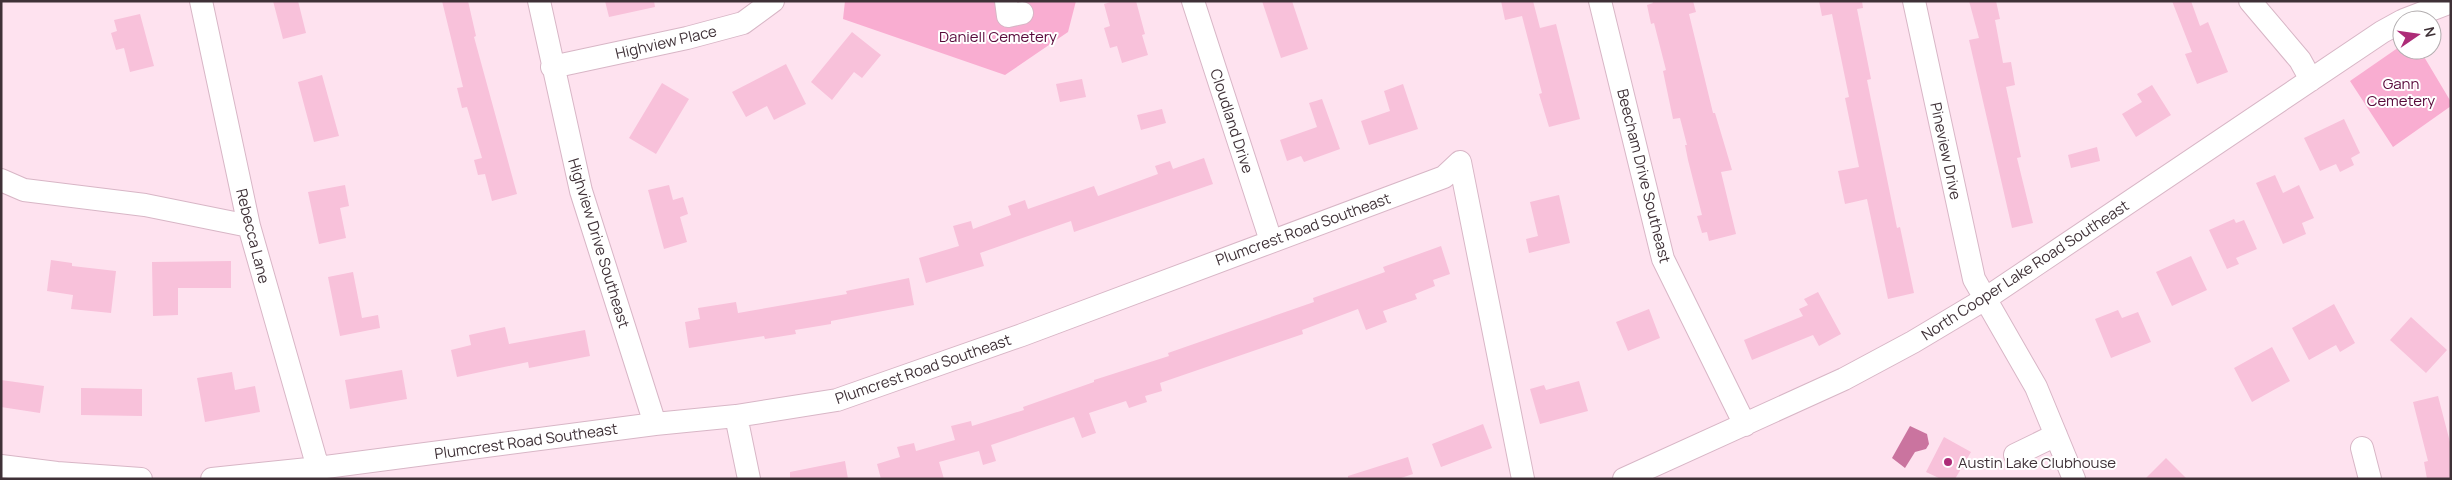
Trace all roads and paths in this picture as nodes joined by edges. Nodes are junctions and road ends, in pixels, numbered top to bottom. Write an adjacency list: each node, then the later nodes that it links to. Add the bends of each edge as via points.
1 (201, 1): 14 (street, Rebecca Lane)
2 (538, 1): 11 (street, Highview Drive Southeast)
3 (773, 1): 11 (street, Highview Place, via 744,23)
4 (1193, 1): 15 (street, Cloudland Drive)
5 (1600, 1): 19 (street, Beecham Drive Southeast, via 1661,253)
6 (1914, 1): 16 (street, Pineview Drive, via 1974,278)
7 (2250, 1): 12 (street, via 2300,60)
8 (2451, 2): 9 (street, North Cooper Lake Road Southeast)
9 (2431, 10)
10 (2392, 27): 12 (street, North Cooper Lake Road Southeast)
11 (552, 67): 18 (street, Highview Drive Southeast, via 580,191)
12 (2311, 80): 16 (street, North Cooper Lake Road Southeast)
13 (1, 180): 14 (street, via 24,190 145,205)
14 (249, 226): 24 (street, Rebecca Lane)
15 (1271, 240): 17 (street, Plumcrest Road Southeast, via 1022,335 837,400); 28 (street, Plumcrest Road Southeast, via 1444,177 1460,162)
16 (1985, 299): 19 (street, North Cooper Lake Road Southeast, via 1844,379); 20 (street, Pineview Drive, via 2036,387)
17 (736, 416): 18 (street, Plumcrest Road Southeast); 27 (street)
18 (655, 424): 24 (street, Plumcrest Road Southeast)
19 (1745, 425): 29 (street, North Cooper Lake Road Southeast)
20 (2056, 435): 22 (street); 30 (street, Pineview Drive)
21 (2362, 448): 31 (street)
22 (2015, 455)
23 (1, 466): 25 (street)
24 (318, 468): 26 (street, Plumcrest Road Southeast)
25 (141, 479)
26 (212, 479)
27 (749, 479)
28 (1523, 479)
29 (1624, 479)
30 (2074, 479)
31 (2370, 479)

